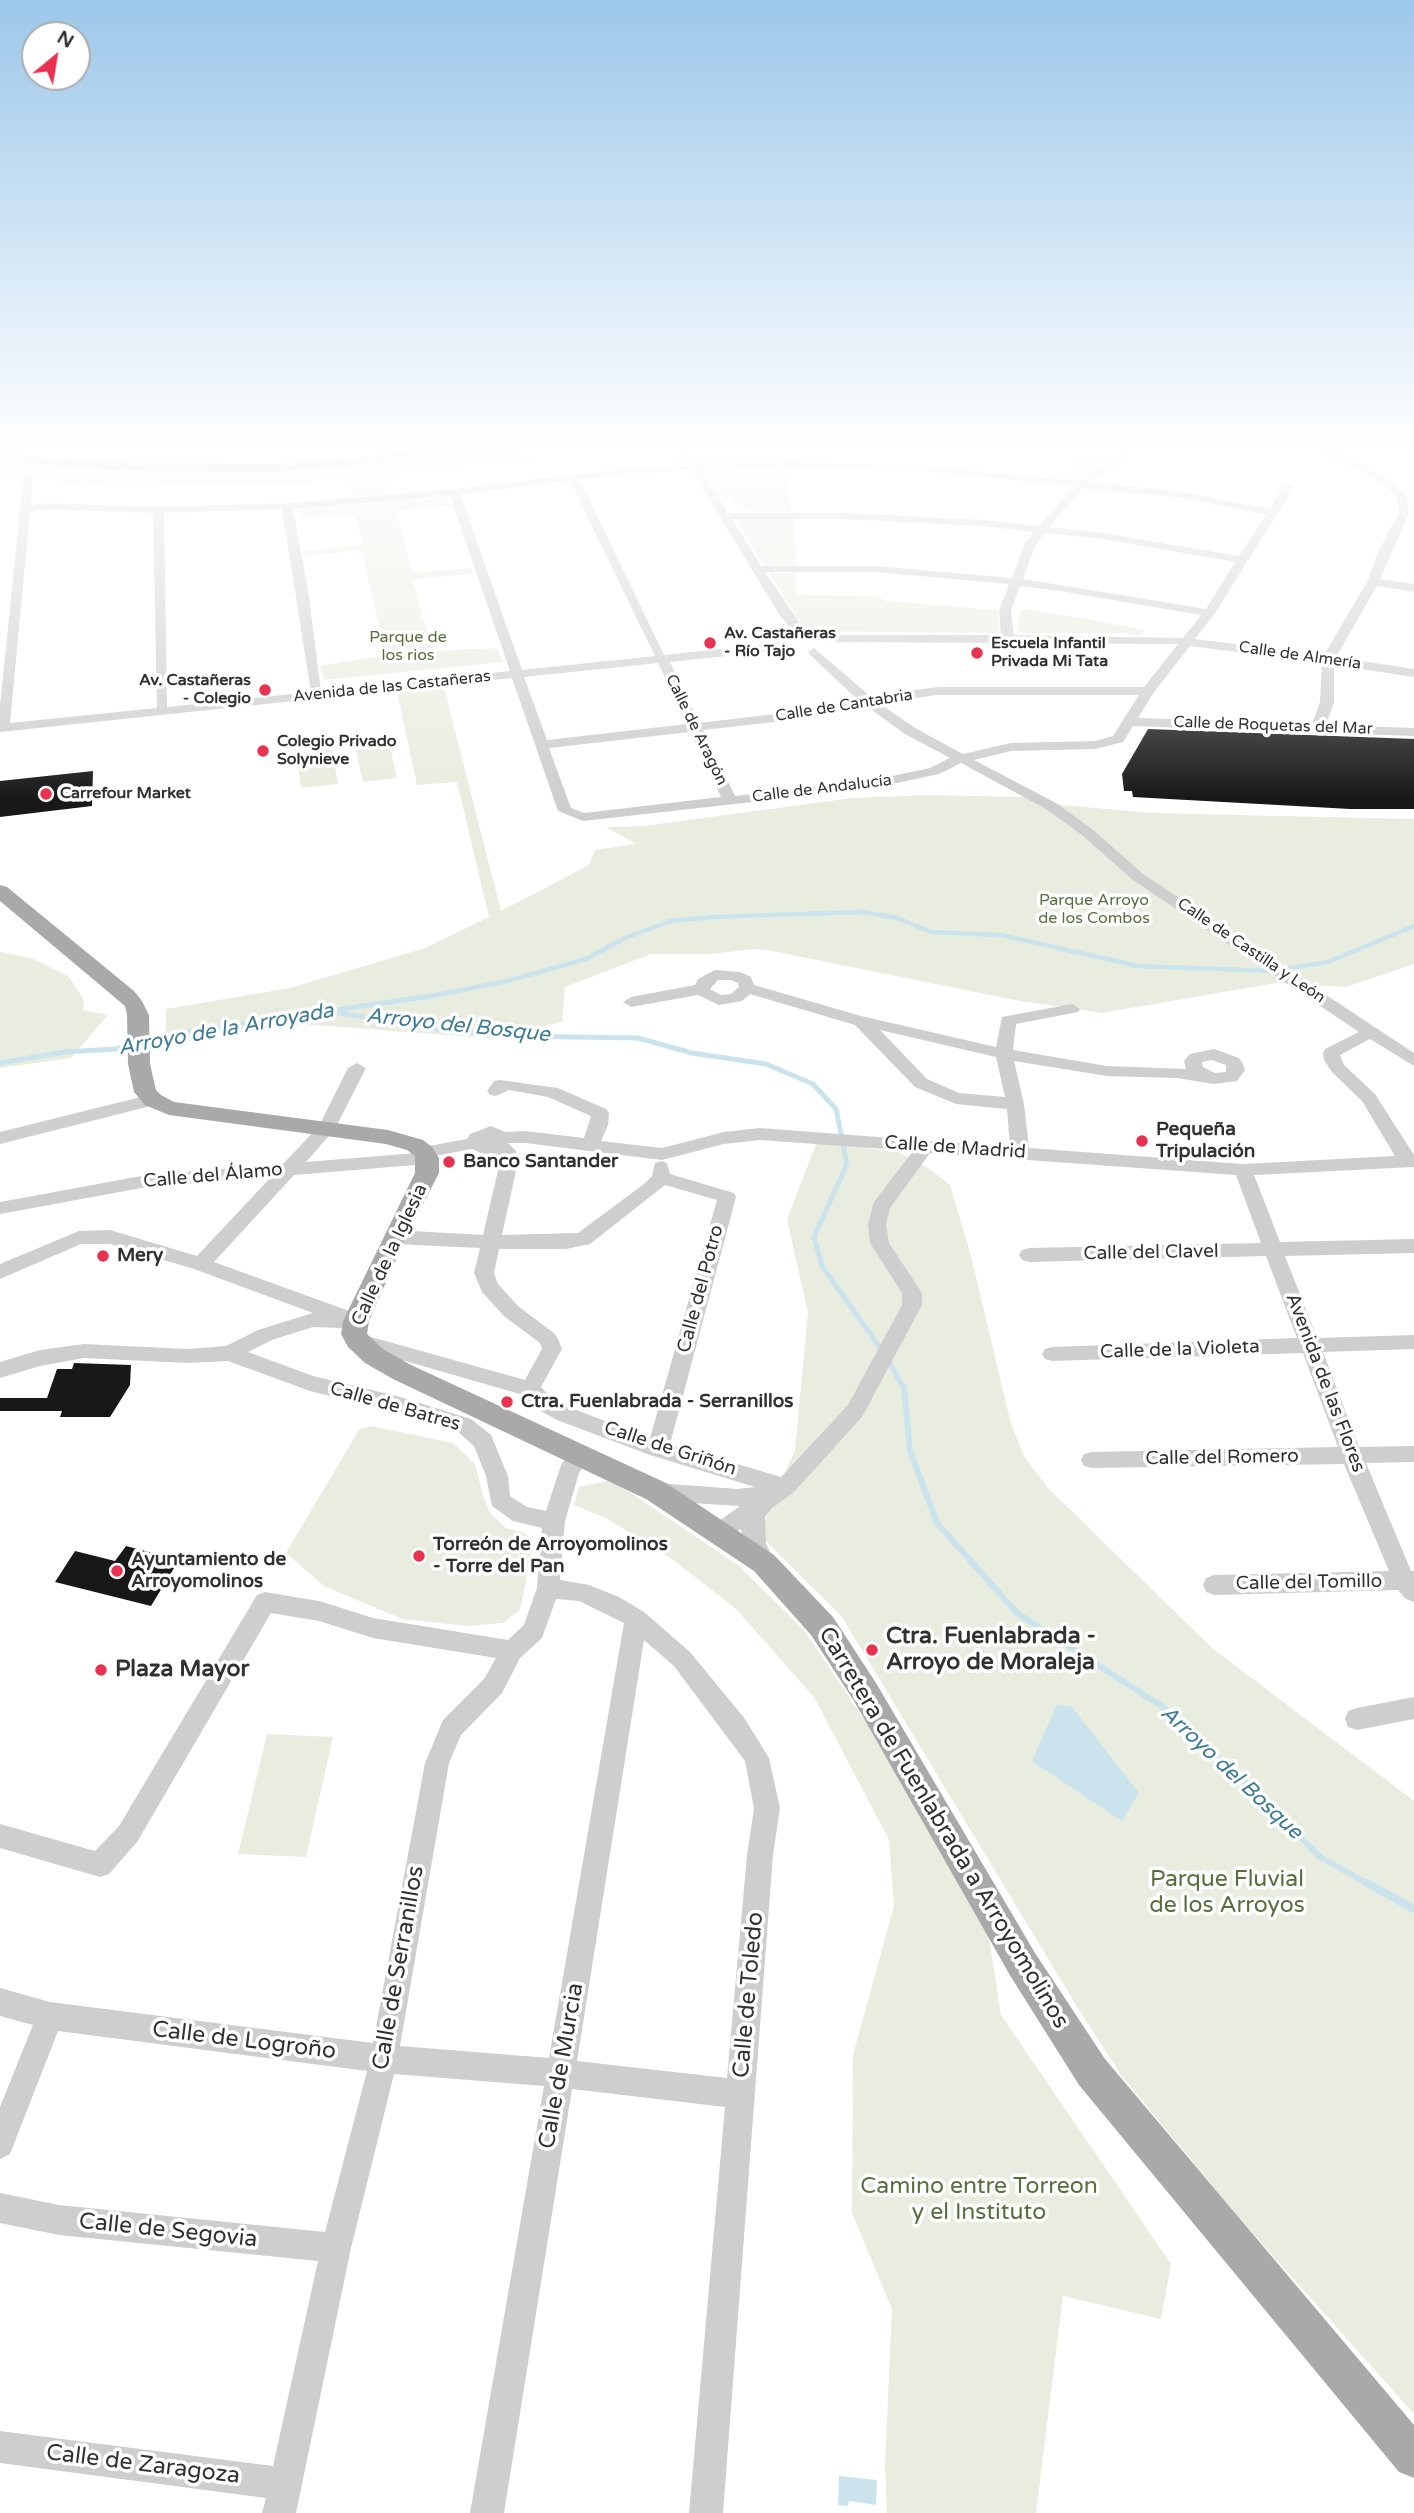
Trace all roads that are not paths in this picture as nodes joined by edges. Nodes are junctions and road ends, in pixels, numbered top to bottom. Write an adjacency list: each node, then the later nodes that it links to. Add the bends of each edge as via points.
1 (18, 564): 29 (street)
2 (159, 564): 27 (street)
3 (297, 564): 24 (street)
4 (479, 564): 22 (street)
5 (615, 564): 20 (street, Calle de Aragón)
6 (754, 564): 10 (street)
7 (1022, 564): 11 (street)
8 (1238, 564): 14 (street)
9 (1380, 564): 12 (street)
10 (757, 569): 11 (street, via 875,569); 15 (street)
11 (1016, 581): 14 (street); 17 (street, via 1005,611)
12 (1373, 582): 13 (street); 21 (street)
13 (1414, 588)
14 (1209, 613): 18 (street)
15 (799, 631): 16 (street); 19 (street, via 789,634)
16 (825, 637): 17 (street); 18 (street); 19 (street)
17 (1008, 639): 18 (street)
18 (1186, 643): 21 (street, Calle de Almería); 25 (street)
19 (795, 648): 20 (street, Avenida de las Castañeras); 26 (street, Calle de Castilla y León)
20 (660, 656): 22 (street, Avenida de las Castañeras); 30 (street, Calle de Aragón)
21 (1328, 660): 23 (street, Calle de Almería); 31 (street, via 1327,702)
22 (515, 671): 24 (street, Avenida de las Castañeras); 29 (street, Avenida de las Castañeras); 33 (street)
23 (1414, 673)
24 (316, 689): 27 (street, Avenida de las Castañeras)
25 (1148, 691): 26 (street, Calle de Cantabria, via 973,689); 28 (street)
26 (867, 702): 30 (street, Calle de Cantabria); 34 (street, Calle de Castilla y León)
27 (162, 705): 29 (street, Avenida de las Castañeras)
28 (1131, 722): 31 (street, Calle de Roquetas del Mar); 34 (street, Calle de Andalucía, via 1109,743 1012,747)
29 (2, 724)
30 (694, 727): 33 (street, Calle de Cantabria); 35 (street, Calle de Aragón)
31 (1319, 728): 32 (street, Calle de Roquetas del Mar)
32 (1414, 732)
33 (541, 745): 35 (street, Calle de Andalucía, via 565,811 583,817)
34 (959, 759): 35 (street, Calle de Andalucía, via 934,771 869,785); 42 (street, Calle de Castilla y León, via 1051,806 1138,877)
35 (730, 801)
36 (0, 891): 50 (main road, via 135,1005 139,1065 145,1092)
37 (747, 988): 38 (street, via 736,998 719,1000); 38 (street, via 745,981 734,975 715,975); 41 (street)
38 (702, 989): 39 (street)
39 (631, 1002)
40 (1072, 1009): 43 (street, via 1008,1021)
41 (860, 1021): 43 (street); 51 (street, via 921,1083 956,1098)
42 (1371, 1032): 45 (street, Calle de Castilla y León); 60 (street, via 1331,1053 1333,1060 1369,1098)
43 (1004, 1054): 47 (street, via 1107,1071); 51 (street)
44 (1196, 1058): 47 (street); 48 (street, via 1195,1070); 48 (street, via 1214,1054 1235,1066 1234,1074 1226,1079)
45 (1414, 1061)
46 (357, 1068): 52 (street)
47 (1160, 1072): 48 (street)
48 (1206, 1077)
49 (496, 1091): 55 (street, via 500,1085 509,1085 552,1092 600,1113)
50 (153, 1100): 52 (main road, via 169,1108); 53 (street)
51 (1015, 1104): 58 (street)
52 (326, 1129): 57 (main road); 61 (street)
53 (0, 1138)
54 (490, 1143): 55 (street, Calle de Madrid, via 524,1137); 57 (street, Calle del Álamo); 66 (street, via 507,1151 509,1166)
55 (590, 1146): 59 (street, Calle de Madrid)
56 (926, 1146): 58 (street, Calle de Madrid); 59 (street, Calle de Madrid, via 760,1134); 86 (street, via 881,1206 877,1224 880,1242 912,1293 912,1305 855,1411)
57 (418, 1150): 61 (street, Calle del Álamo); 65 (main road, Calle de la Iglesia, via 427,1173)
58 (1020, 1152): 62 (street, Calle de Madrid)
59 (662, 1154): 63 (street)
60 (1411, 1161): 62 (street, Calle de Madrid)
61 (290, 1169): 64 (street, Calle del Álamo, via 147,1181); 70 (street)
62 (1242, 1171): 68 (street, Avenida de las Flores)
63 (661, 1178): 66 (street, via 583,1239); 81 (street, Calle del Potro, via 727,1197)
64 (0, 1208)
65 (394, 1237): 66 (street); 72 (main road, Calle de la Iglesia)
66 (492, 1242): 78 (street, via 484,1273 489,1287 548,1339 552,1349)
67 (1414, 1246): 68 (street, Calle del Clavel)
68 (1274, 1250): 69 (street, Calle del Clavel); 74 (street, Avenida de las Flores)
69 (1029, 1255)
70 (201, 1264): 71 (street, via 96,1236 79,1238); 72 (street)
71 (0, 1272)
72 (356, 1330): 75 (street, Calle de Batres, via 313,1320 265,1335); 78 (street, Calle de Griñón); 80 (main road, Carretera de Fuenlabrada a Arroyomolinos, via 374,1356)
73 (1414, 1342): 74 (street, Calle de la Violeta)
74 (1309, 1346): 76 (street, Calle de la Violeta); 84 (street, Avenida de las Flores)
75 (229, 1353): 77 (street, Calle de Batres, via 188,1356 84,1351 40,1357); 89 (street, Calle de Batres, via 301,1380 464,1425 483,1441 497,1476 500,1500 521,1515)
76 (1052, 1354)
77 (0, 1370)
78 (530, 1389): 79 (street, Calle de Griñón)
79 (555, 1409): 80 (street); 81 (street, Calle de Griñón)
80 (540, 1436): 83 (main road, Carretera de Fuenlabrada a Arroyomolinos)
81 (658, 1449): 86 (street, Calle de Griñón)
82 (1414, 1454): 84 (street, Calle del Romero)
83 (580, 1455): 87 (main road, Carretera de Fuenlabrada a Arroyomolinos); 89 (street, Calle de Serranillos, via 569,1471)
84 (1352, 1456): 85 (street, Calle del Romero); 92 (street, Avenida de las Flores)
85 (1092, 1461)
86 (780, 1490): 88 (street); 90 (street); 91 (street, via 754,1513 755,1543)
87 (656, 1491): 88 (street); 90 (main road, Carretera de Fuenlabrada a Arroyomolinos)
88 (737, 1498): 90 (street)
89 (554, 1521): 94 (street, Calle de Serranillos)
90 (714, 1528): 91 (main road, Carretera de Fuenlabrada a Arroyomolinos)
91 (764, 1563): 109 (main road, Carretera de Fuenlabrada a Arroyomolinos, via 822,1626 866,1692 1023,1965 1092,2072)
92 (1411, 1584): 93 (street, Calle del Tomillo)
93 (1214, 1585)
94 (548, 1588): 95 (street, Calle de Toledo, via 581,1592); 96 (street, Calle de Serranillos, via 534,1631)
95 (636, 1619): 103 (street, Calle de Murcia); 104 (street, Calle de Toledo, via 682,1659 736,1727 757,1758 760,1771 767,1808)
96 (512, 1651): 99 (street, via 373,1629 319,1611 265,1602 128,1834 100,1865); 102 (street, Calle de Serranillos, via 493,1686 452,1728 437,1763)
97 (1414, 1708): 98 (street)
98 (1357, 1719)
99 (0, 1836)
100 (0, 2002): 101 (street, Calle de Logroño)
101 (50, 2016): 102 (street, Calle de Logroño); 105 (street)
102 (384, 2059): 103 (street, Calle de Logroño); 107 (street, Calle de Serranillos)
103 (561, 2073): 104 (street, Calle de Logroño); 111 (street, Calle de Murcia)
104 (740, 2094): 112 (street, Calle de Toledo)
105 (0, 2144)
106 (0, 2208): 107 (street, Calle de Segovia, via 59,2220)
107 (336, 2248): 110 (street, Calle de Serranillos)
108 (0, 2447): 110 (street, Calle de Zaragoza)
109 (1414, 2456)
110 (282, 2498)
111 (487, 2513)
112 (706, 2513)

